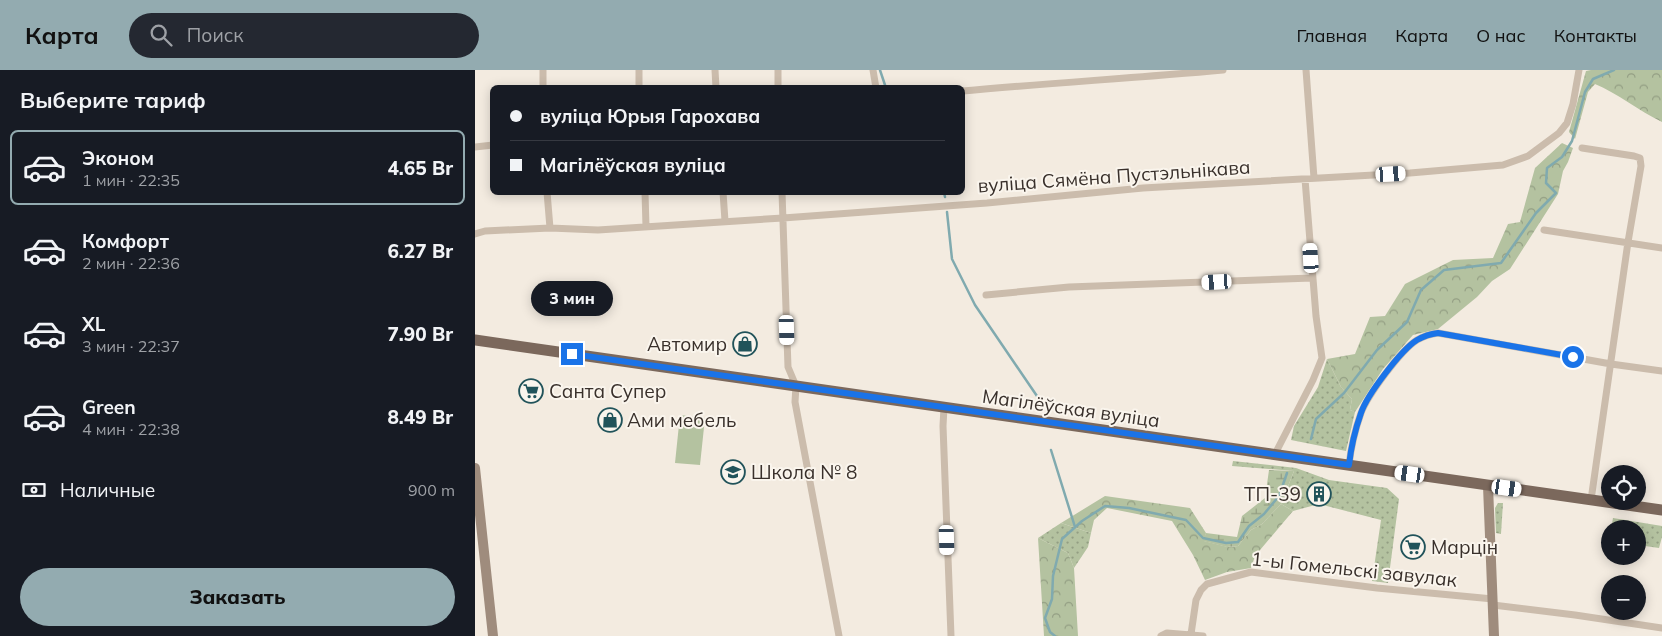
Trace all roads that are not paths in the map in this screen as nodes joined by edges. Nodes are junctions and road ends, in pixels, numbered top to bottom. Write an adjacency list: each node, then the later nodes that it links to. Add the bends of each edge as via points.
1 (543, 70): 9 (street)
2 (639, 70): 10 (street)
3 (715, 70): 11 (street)
4 (778, 70): 12 (street)
5 (873, 70): 13 (street)
6 (1223, 70): 14 (street)
7 (1306, 70): 18 (street)
8 (1579, 70): 18 (street, вуліца Сямёна Пустэльнікава, via 1567,123 1559,133 1527,156 1503,165 1410,174)
9 (543, 85)
10 (639, 85)
11 (716, 85)
12 (778, 85)
13 (876, 85)
14 (965, 91)
15 (475, 146): 16 (street)
16 (490, 146)
17 (1582, 148): 30 (street, via 1640,158)
18 (1314, 178): 19 (street, вуліца Сямёна Пустэльнікава)
19 (1305, 179): 24 (street, вуліца Сямёна Пустэльнікава, via 1143,188); 32 (street)
20 (547, 195): 27 (street)
21 (645, 195): 26 (street)
22 (723, 195): 25 (street)
23 (782, 195): 24 (street)
24 (783, 218): 25 (street, вуліца Сямёна Пустэльнікава); 37 (street, via 788,368)
25 (725, 221): 26 (street, вуліца Сямёна Пустэльнікава)
26 (646, 227): 27 (street, вуліца Сямёна Пустэльнікава)
27 (550, 228): 29 (street, вуліца Сямёна Пустэльнікава)
28 (1544, 230): 30 (street)
29 (475, 234)
30 (1628, 242): 31 (street); 35 (street)
31 (1662, 248)
32 (1312, 278): 33 (street, via 1069,287); 39 (street, via 1322,358)
33 (986, 296)
34 (475, 340): 37 (main road, Магілёўская вуліца)
35 (1611, 364): 36 (street); 40 (street, via 1438,333 1427,335 1400,354 1362,411); 43 (street)
36 (1662, 371)
37 (796, 386): 38 (main road, Магілёўская вуліца); 49 (street, via 795,402)
38 (944, 407): 39 (main road, Магілёўская вуліца); 50 (street)
39 (1275, 454): 40 (main road, Магілёўская вуліца)
40 (1349, 465): 42 (main road, Магілёўская вуліца)
41 (475, 468): 48 (main road)
42 (1488, 486): 43 (main road, Магілёўская вуліца); 45 (main road)
43 (1591, 500): 44 (main road, Магілёўская вуліца)
44 (1662, 510)
45 (1493, 602): 46 (street, 1-ы Гомельскі завулак); 47 (street, 1-ы Гомельскі завулак, via 1251,572 1207,584 1201,590 1196,600); 53 (main road)
46 (1662, 628)
47 (1191, 634): 51 (street, via 1167,633); 52 (street)
48 (493, 636)
49 (839, 636)
50 (951, 636)
51 (1161, 636)
52 (1203, 636)
53 (1494, 636)

